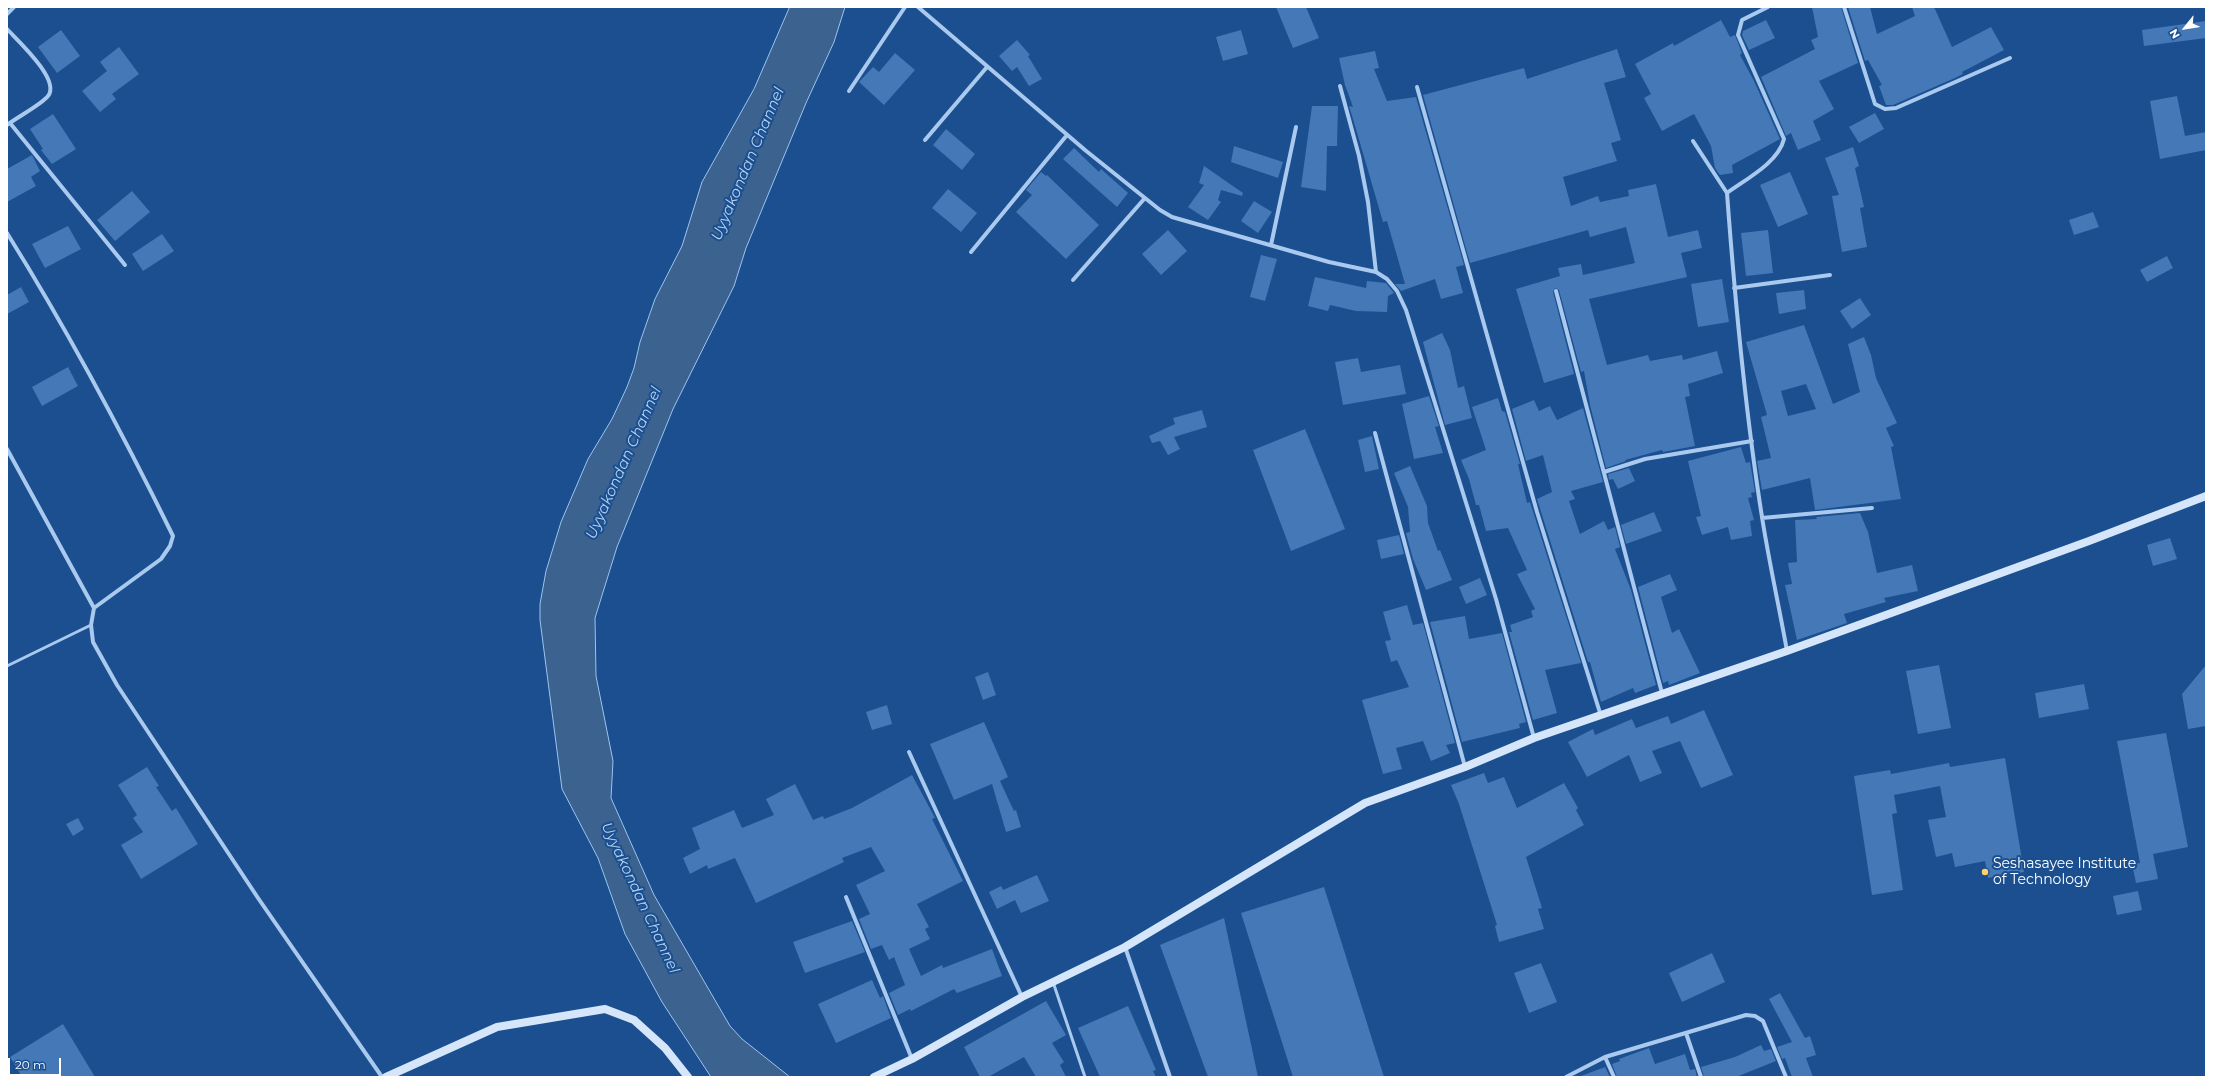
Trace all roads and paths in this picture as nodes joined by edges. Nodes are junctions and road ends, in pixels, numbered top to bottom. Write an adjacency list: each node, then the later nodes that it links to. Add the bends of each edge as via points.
1 (14, 7): 6 (street)
2 (905, 7): 12 (street)
3 (918, 7): 9 (street)
4 (1768, 7): 18 (street, via 1742,20 1738,35 1784,139 1782,149)
5 (1844, 7): 8 (street, via 1875,104 1885,109 1896,108)
6 (7, 14)
7 (7, 29): 13 (street, via 47,74 51,85 48,96)
8 (2010, 58)
9 (987, 66): 15 (street); 16 (street)
10 (1340, 86): 24 (street, via 1368,202)
11 (1418, 87): 41 (street, via 1537,512)
12 (849, 90)
13 (8, 124): 23 (street)
14 (1296, 127): 21 (street)
15 (1067, 135): 19 (street); 22 (street)
16 (925, 140)
17 (1693, 141): 18 (street)
18 (1728, 193): 27 (street)
19 (1145, 198): 21 (street, via 1172,217); 26 (street)
20 (7, 233): 36 (street, via 57,313 173,536 161,559)
21 (1271, 245): 24 (street)
22 (971, 252)
23 (125, 265)
24 (1376, 272): 42 (street, via 1387,279 1397,291 1406,310 1496,599)
25 (1830, 275): 27 (street)
26 (1073, 280)
27 (1734, 288): 30 (street)
28 (1556, 291): 32 (street)
29 (1376, 433): 44 (street)
30 (1752, 441): 32 (street, via 1645,459); 35 (street)
31 (7, 449): 36 (street)
32 (1604, 472): 40 (street)
33 (2206, 496): 38 (street)
34 (1872, 508): 35 (street)
35 (1762, 518): 38 (street)
36 (94, 608): 37 (street)
37 (90, 625): 39 (lane); 52 (street, via 93,642 117,685 258,898)
38 (1787, 651): 40 (street)
39 (7, 666)
40 (1662, 693): 41 (street)
41 (1601, 716): 42 (street)
42 (1534, 738): 44 (street)
43 (909, 752): 48 (street)
44 (1465, 767): 46 (street, via 1365,804)
45 (846, 897): 51 (street)
46 (1125, 947): 47 (street); 57 (street)
47 (1054, 982): 48 (street); 56 (lane)
48 (1022, 997): 51 (street)
49 (1686, 1033): 50 (street); 60 (street); 61 (street, via 1746,1015 1755,1016 1763,1021)
50 (1605, 1057): 58 (street); 59 (street)
51 (912, 1059): 55 (street)
52 (382, 1077)
53 (386, 1077): 54 (street, via 497,1027 605,1009 634,1020 665,1048)
54 (688, 1077)
55 (874, 1077)
56 (1085, 1077)
57 (1170, 1077)
58 (1566, 1077)
59 (1614, 1077)
60 (1702, 1077)
61 (1786, 1077)

